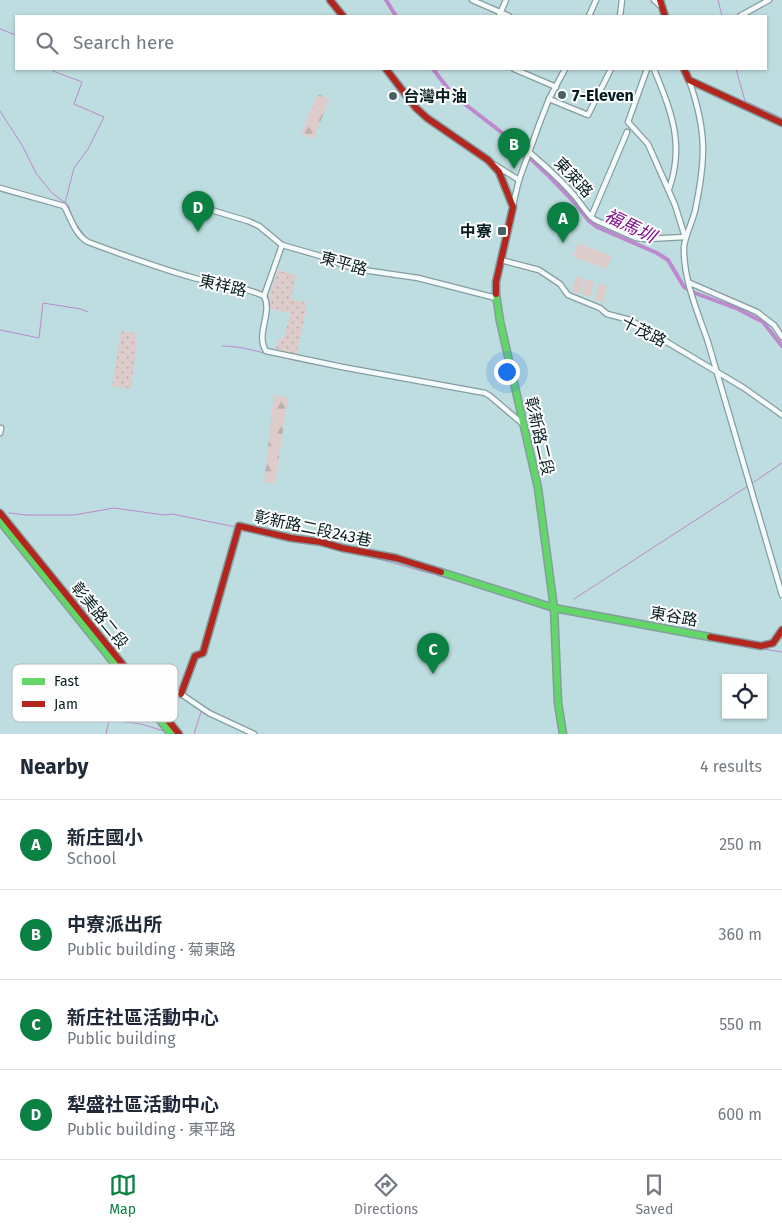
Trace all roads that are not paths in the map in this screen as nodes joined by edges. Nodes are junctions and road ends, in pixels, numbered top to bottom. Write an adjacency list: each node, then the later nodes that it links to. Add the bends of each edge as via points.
1 (330, 0): 11 (street)
2 (472, 0): 10 (street)
3 (506, 0): 10 (street)
4 (594, 0): 12 (street)
5 (622, 0): 13 (street)
6 (654, 0): 9 (street)
7 (660, 0): 9 (street)
8 (770, 0): 15 (street)
9 (662, 8): 14 (street)
10 (500, 14)
11 (342, 15)
12 (589, 15)
13 (620, 15)
14 (665, 15)
15 (742, 15)
16 (387, 70): 29 (street, via 427,118)
17 (516, 70): 24 (street)
18 (565, 70): 24 (street)
19 (610, 70): 25 (street, via 588,115)
20 (647, 70): 32 (street, via 628,122 648,144)
21 (654, 70): 32 (street, via 667,100 676,140 674,175)
22 (684, 70): 23 (street)
23 (689, 80): 26 (street); 36 (street, via 703,132 704,154 692,223)
24 (556, 88): 25 (street)
25 (549, 99): 28 (street)
26 (782, 123)
27 (627, 132): 35 (street)
28 (528, 154): 30 (street); 35 (street, 東萊路, via 559,178)
29 (488, 160): 30 (street); 34 (street, via 498,172)
30 (519, 180): 34 (street)
31 (0, 188): 40 (street, 東祥路, via 64,206 70,220 88,242 170,271)
32 (669, 189): 36 (street)
33 (201, 207): 37 (street, 東平路, via 247,220)
34 (513, 207): 38 (street, 彰新路二段)
35 (591, 217): 36 (street, 東萊路, via 636,238)
36 (685, 237): 39 (street)
37 (282, 245): 40 (street); 41 (street, 東平路, via 342,265 418,278)
38 (501, 260): 41 (street, 彰新路二段); 43 (street, 十茂路, via 539,270 560,284 568,295 607,314 630,320)
39 (690, 283): 42 (street, via 757,312 774,325); 43 (street)
40 (264, 296): 45 (street, 東祥路, via 266,305 261,341 266,350 484,393)
41 (496, 298): 45 (street, 彰新路二段)
42 (782, 337)
43 (716, 372): 44 (street, 十茂路); 50 (street)
44 (782, 415)
45 (524, 425): 52 (street, 彰新路二段, via 538,488)
46 (1, 428): 47 (street)
47 (0, 433)
48 (0, 512): 51 (street, 彰美路二段)
49 (0, 522): 51 (street, 彰美路二段)
50 (782, 595)
51 (65, 598): 54 (street, 彰美路二段)
52 (554, 610): 53 (street, 東谷路, via 761,646 772,643); 56 (street, 彰新路二段243巷, via 396,558 247,527 239,529 204,653 195,656); 62 (street, 彰新路二段, via 558,703)
53 (782, 630)
54 (119, 664)
55 (178, 693): 56 (street)
56 (181, 694): 61 (street, via 208,713)
57 (162, 722): 59 (street, 彰美路二段)
58 (168, 722): 60 (street, 彰美路二段)
59 (171, 734)
60 (179, 734)
61 (254, 734)
62 (563, 734)

